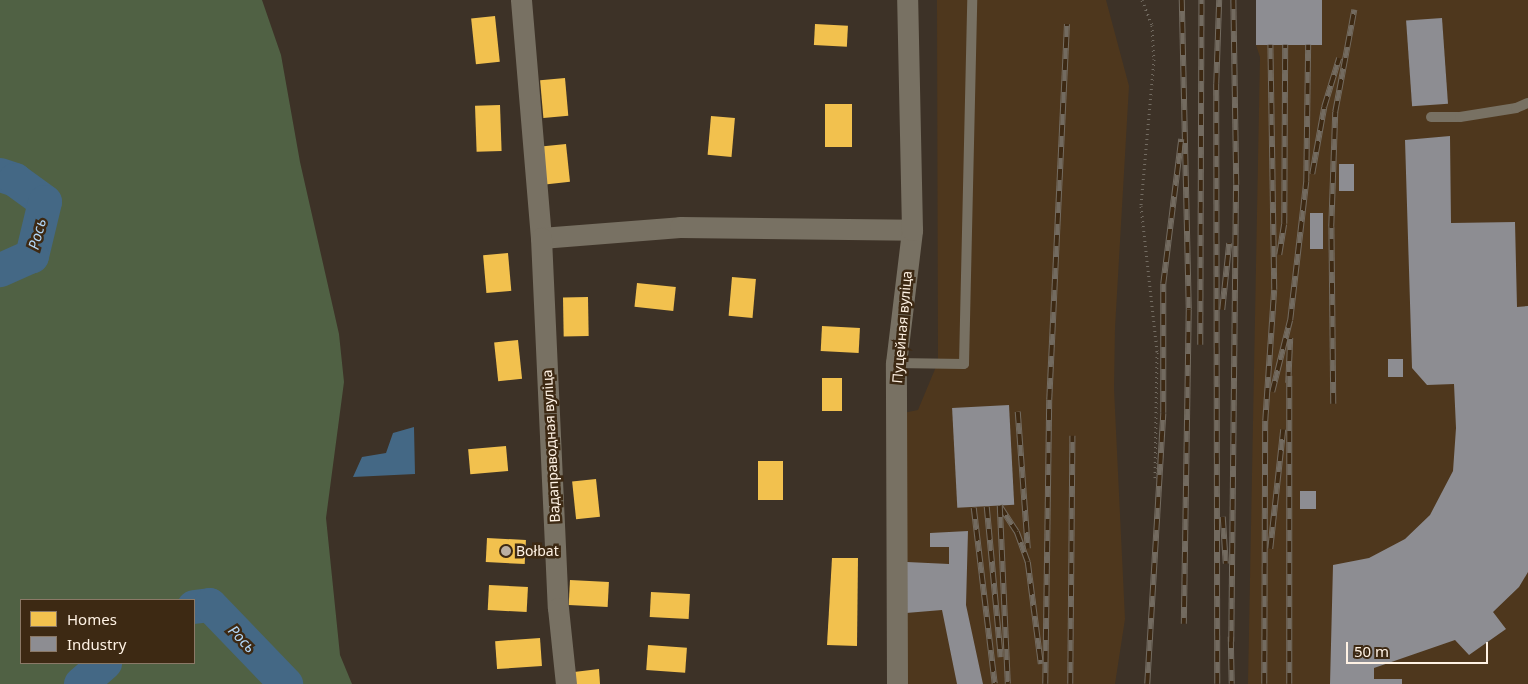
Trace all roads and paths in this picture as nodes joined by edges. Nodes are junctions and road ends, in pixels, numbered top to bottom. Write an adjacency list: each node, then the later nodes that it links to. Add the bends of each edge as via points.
1 (521, 0): 8 (street, Вадаправодная вуліца)
2 (907, 0): 7 (street, Пуцейная вуліца)
3 (972, 0): 9 (lane, via 964,364)
4 (1142, 0): 10 (path, via 1152,25 1154,60 1142,206 1156,352)
5 (1528, 103): 6 (lane, via 1460,118)
6 (1431, 117)
7 (912, 230): 8 (street, via 680,227); 9 (street, Пуцейная вуліца)
8 (541, 238): 11 (street, Вадаправодная вуліца, via 558,608)
9 (896, 363): 12 (street, Пуцейная вуліца)
10 (1155, 479)
11 (566, 684)
12 (897, 684)

